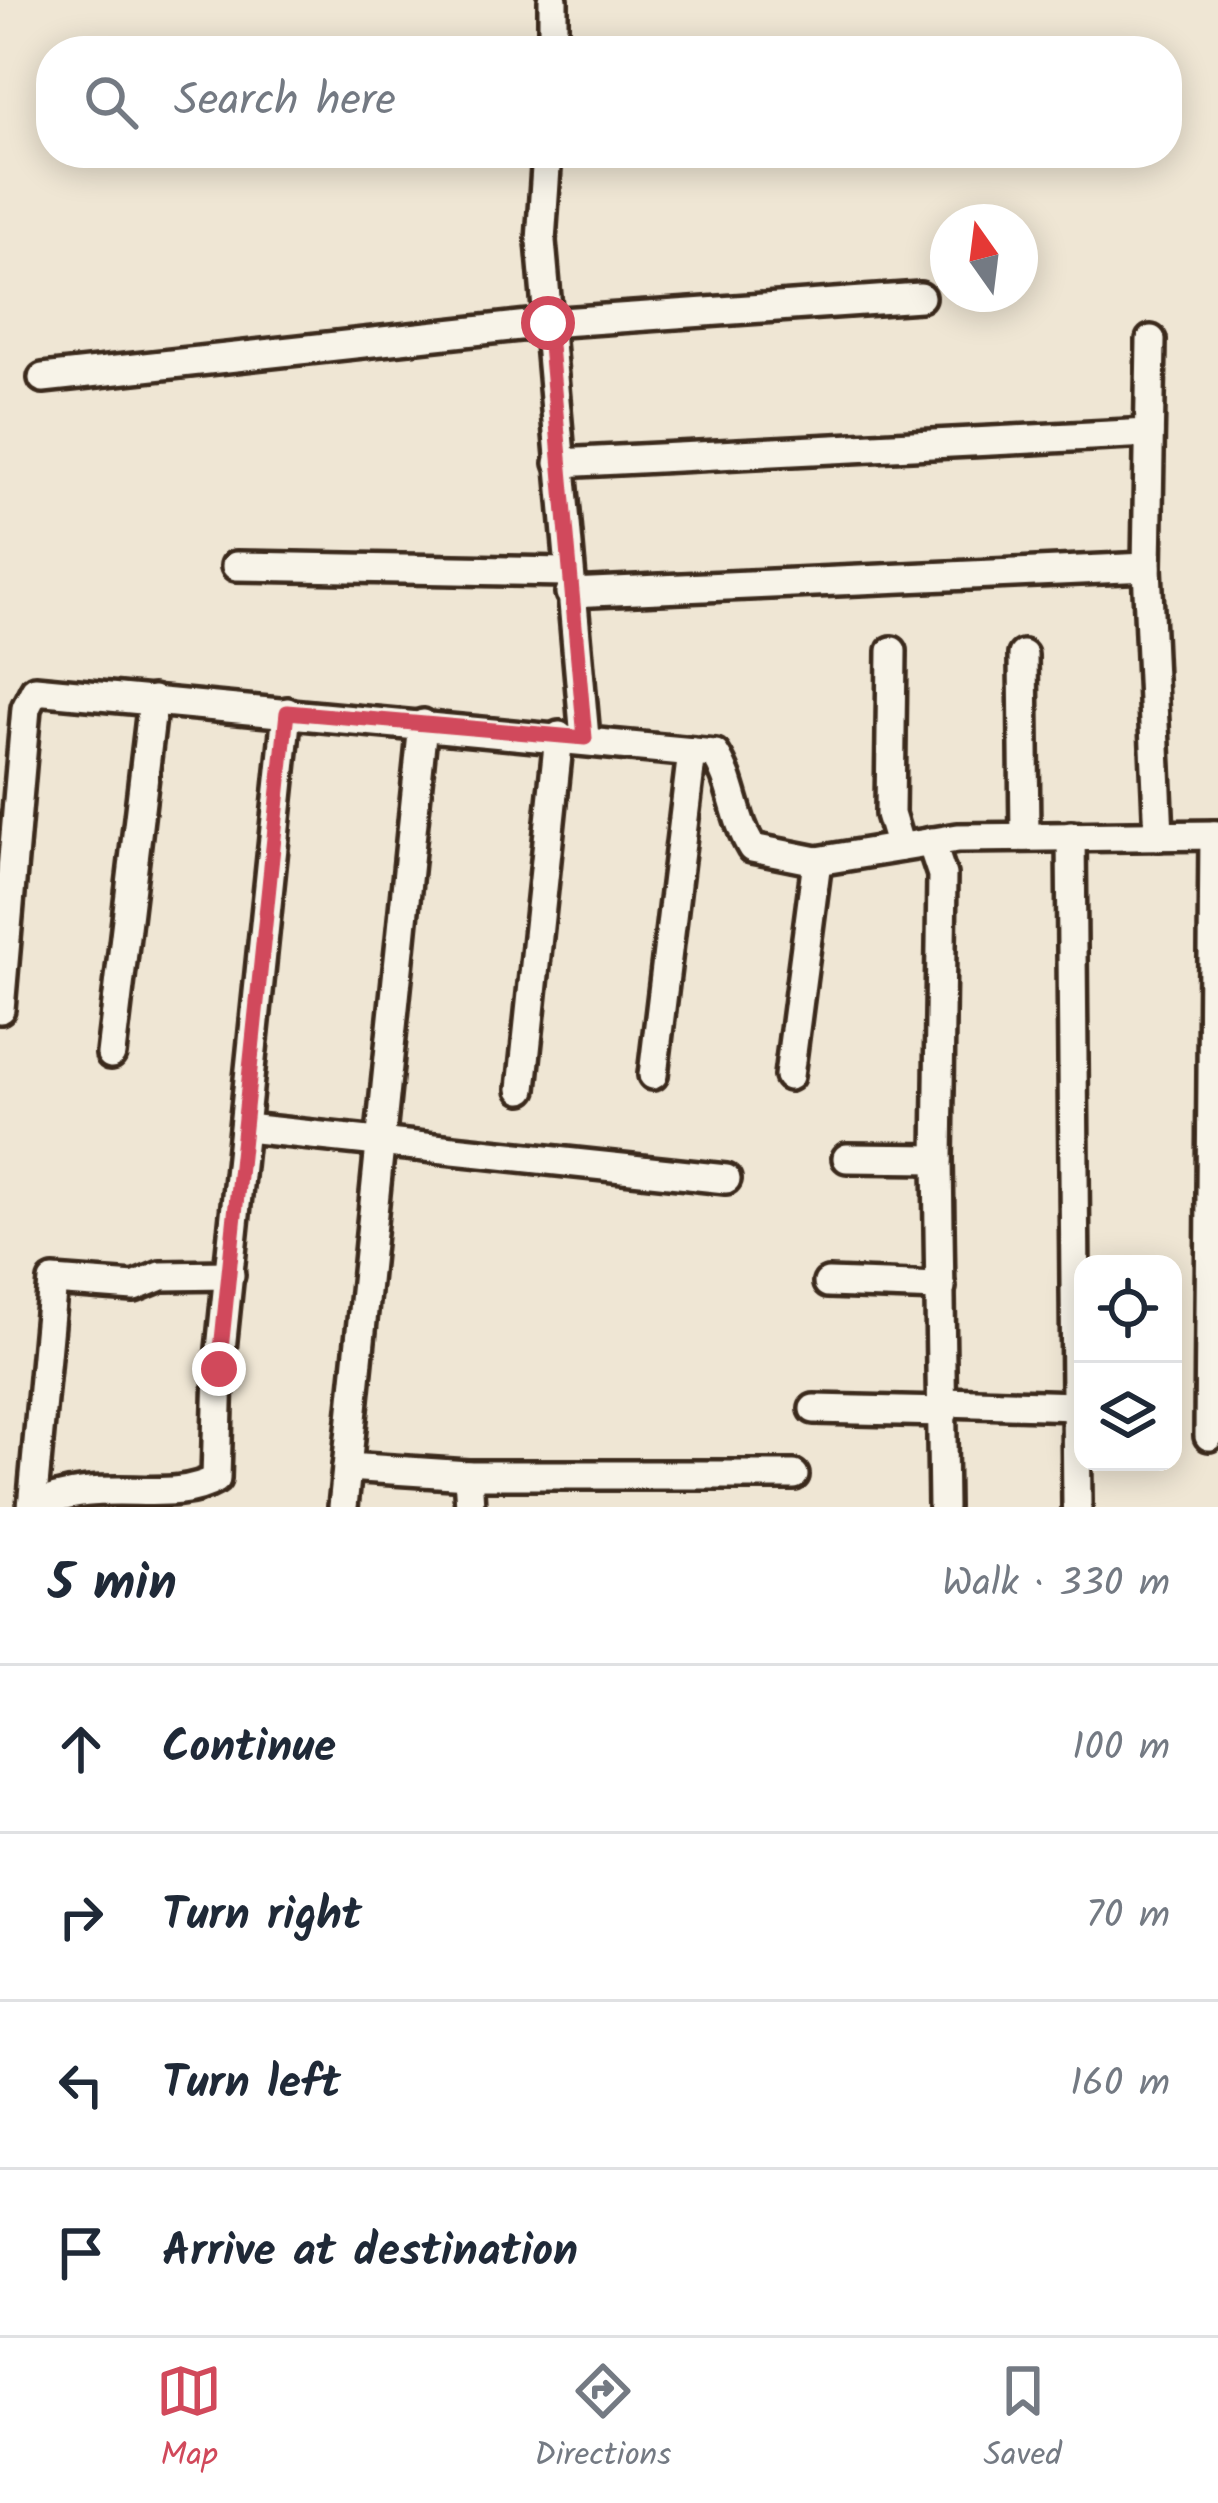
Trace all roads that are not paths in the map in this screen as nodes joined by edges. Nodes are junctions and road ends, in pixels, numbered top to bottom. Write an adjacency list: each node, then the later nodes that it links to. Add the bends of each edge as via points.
1 (553, 0): 2 (street)
2 (553, 36)
3 (546, 168): 5 (street)
4 (920, 297): 5 (street)
5 (548, 323): 7 (street); 9 (street)
6 (1151, 340): 8 (street)
7 (44, 378)
8 (1149, 433): 9 (street); 11 (street)
9 (559, 463): 12 (street)
10 (236, 566): 12 (street)
11 (1147, 567): 12 (street); 22 (street)
12 (568, 583): 18 (street)
13 (892, 651): 25 (street, via 890,814)
14 (1023, 655): 23 (street)
15 (153, 700): 16 (street); 27 (street, via 35,690 26,708); 28 (street)
16 (287, 712): 17 (street); 32 (street)
17 (422, 724): 18 (street); 33 (street)
18 (572, 737): 19 (street); 31 (street)
19 (692, 752): 26 (street, via 715,754 752,848); 29 (street)
20 (1216, 835): 22 (street); 37 (street)
21 (1072, 836): 22 (street); 23 (street); 41 (street)
22 (1159, 836)
23 (1025, 837): 24 (street)
24 (931, 842): 25 (street); 35 (street, via 942,875)
25 (900, 847): 26 (street)
26 (817, 861): 30 (street)
27 (0, 1009)
28 (111, 1054)
29 (653, 1075)
30 (788, 1076)
31 (522, 1089)
32 (246, 1128): 33 (street); 38 (street)
33 (380, 1142): 36 (street); 46 (street)
34 (847, 1158): 35 (street)
35 (938, 1159): 40 (street)
36 (726, 1179)
37 (1214, 1192): 45 (street)
38 (230, 1275): 50 (street, via 216,1479 199,1497 170,1503 61,1493); 50 (street, via 160,1276 134,1287 52,1281)
39 (827, 1283): 40 (street)
40 (941, 1287): 43 (street)
41 (1076, 1363)
42 (1074, 1406): 43 (street)
43 (944, 1407): 44 (street); 53 (street)
44 (814, 1409)
45 (1209, 1436)
46 (346, 1467): 48 (street); 51 (street)
47 (1077, 1471): 54 (street)
48 (468, 1475): 49 (street); 52 (street)
49 (794, 1475)
50 (33, 1507)
51 (343, 1507)
52 (470, 1507)
53 (943, 1507)
54 (1077, 1507)

